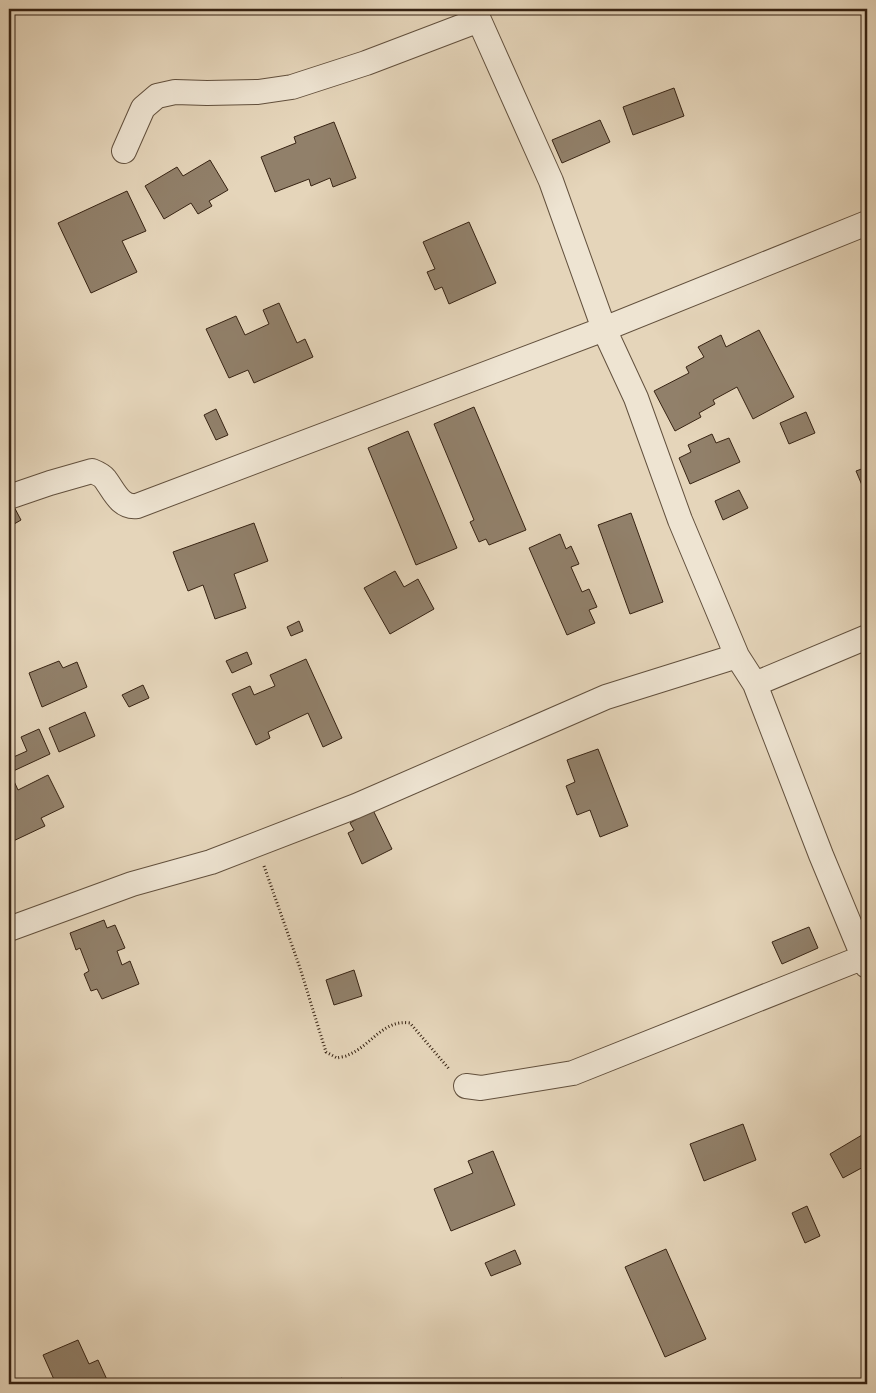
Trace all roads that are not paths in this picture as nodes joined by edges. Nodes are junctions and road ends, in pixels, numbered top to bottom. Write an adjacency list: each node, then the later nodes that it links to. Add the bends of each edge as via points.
1 (477, 14): 2 (street, via 366,63 292,87 258,92 175,92 157,96 143,108); 4 (street, via 551,182)
2 (124, 150)
3 (867, 223): 4 (street)
4 (604, 329): 5 (street, via 138,506 127,505 104,478 92,471 50,482); 7 (street, via 636,398 680,520)
5 (9, 498)
6 (867, 637): 8 (street)
7 (737, 656): 8 (street); 9 (street, via 606,697 356,806 211,862 132,884)
8 (755, 684): 10 (street)
9 (9, 929)
10 (866, 961): 11 (street, via 573,1073 481,1088)
11 (466, 1086)

